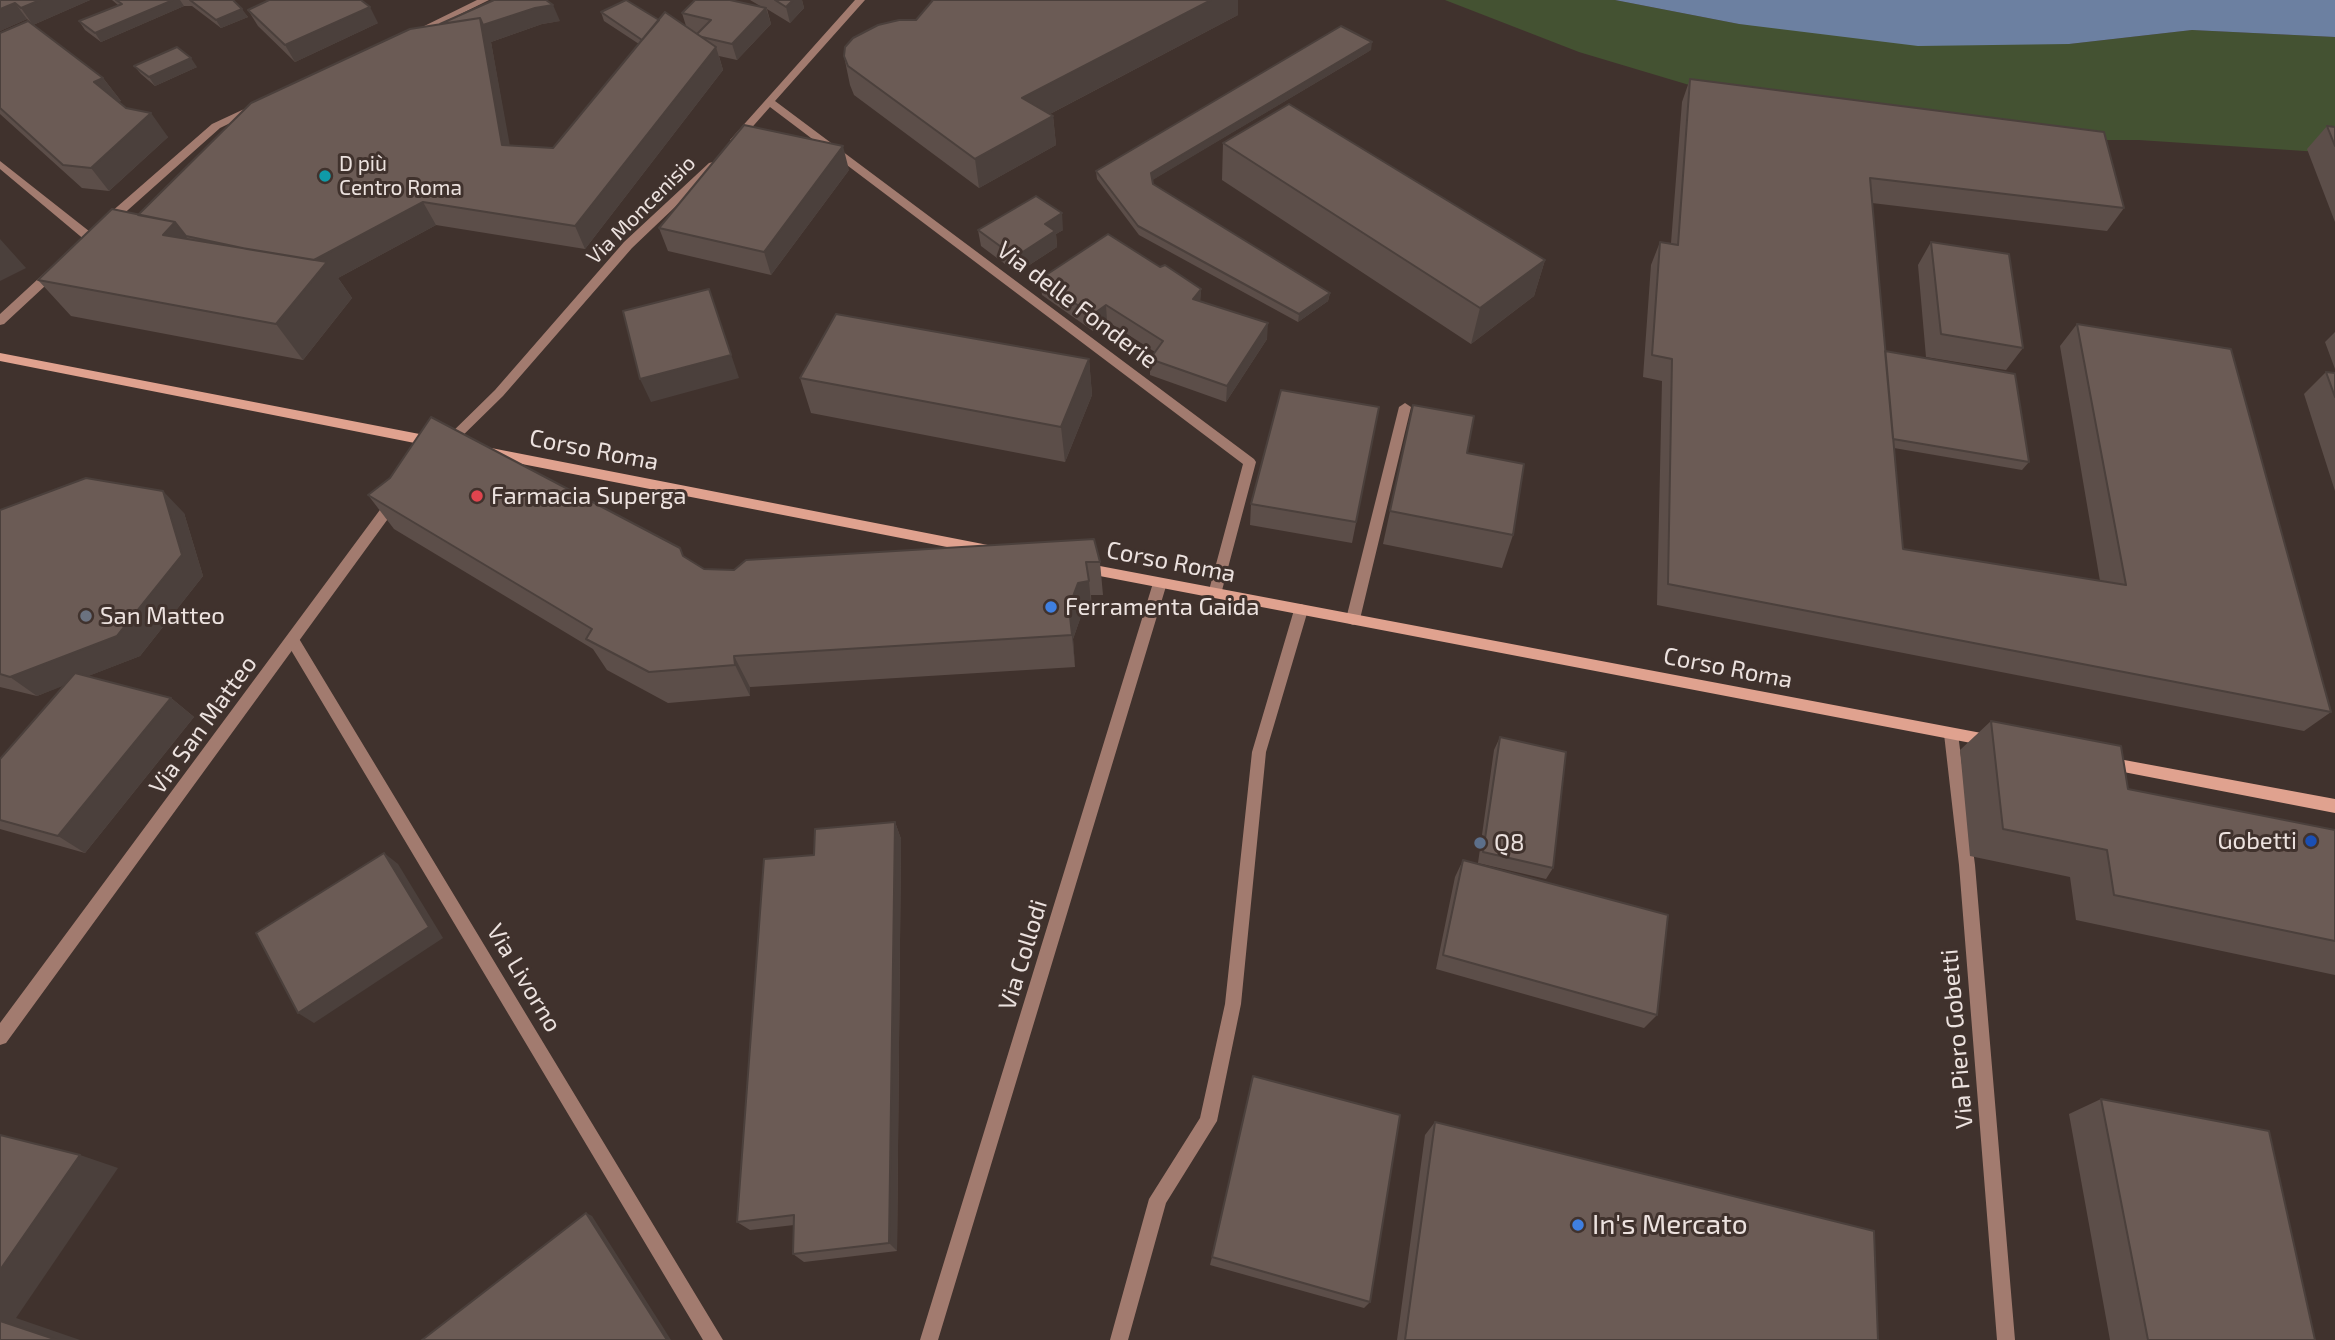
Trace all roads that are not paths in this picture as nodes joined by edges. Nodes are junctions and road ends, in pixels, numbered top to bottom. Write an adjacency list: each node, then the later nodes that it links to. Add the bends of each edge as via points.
1 (484, 0): 3 (street)
2 (860, 0): 4 (street, Via Moncenisio)
3 (399, 40)
4 (769, 101): 13 (street, Via Moncenisio, via 707,172 628,245 499,393); 19 (street, Via delle Fonderie, via 1250,462)
5 (265, 103): 7 (street, via 216,125)
6 (0, 164): 7 (street)
7 (90, 238): 8 (street)
8 (81, 246)
9 (63, 263): 10 (street)
10 (0, 321)
11 (0, 357): 13 (street, Corso Roma)
12 (1405, 407): 21 (street)
13 (460, 447): 14 (street); 16 (street, Corso Roma)
14 (426, 461)
15 (401, 491): 22 (street, Via San Matteo)
16 (1004, 553)
17 (1070, 565): 18 (street, Corso Roma)
18 (1160, 583): 19 (street, Corso Roma); 29 (street, Via Collodi)
19 (1215, 594): 20 (street, Corso Roma)
20 (1301, 610): 21 (street, Corso Roma); 30 (street, via 1259,752 1233,1004 1208,1121 1158,1199)
21 (1353, 619): 23 (street, Corso Roma)
22 (293, 641): 27 (street, Via San Matteo); 28 (street, Via Livorno)
23 (1951, 734): 24 (street, Corso Roma); 31 (street, Via Piero Gobetti, via 1967,865)
24 (2002, 743)
25 (2094, 760): 26 (street)
26 (2335, 806)
27 (0, 1037)
28 (713, 1340)
29 (929, 1340)
30 (1119, 1340)
31 (2006, 1340)

